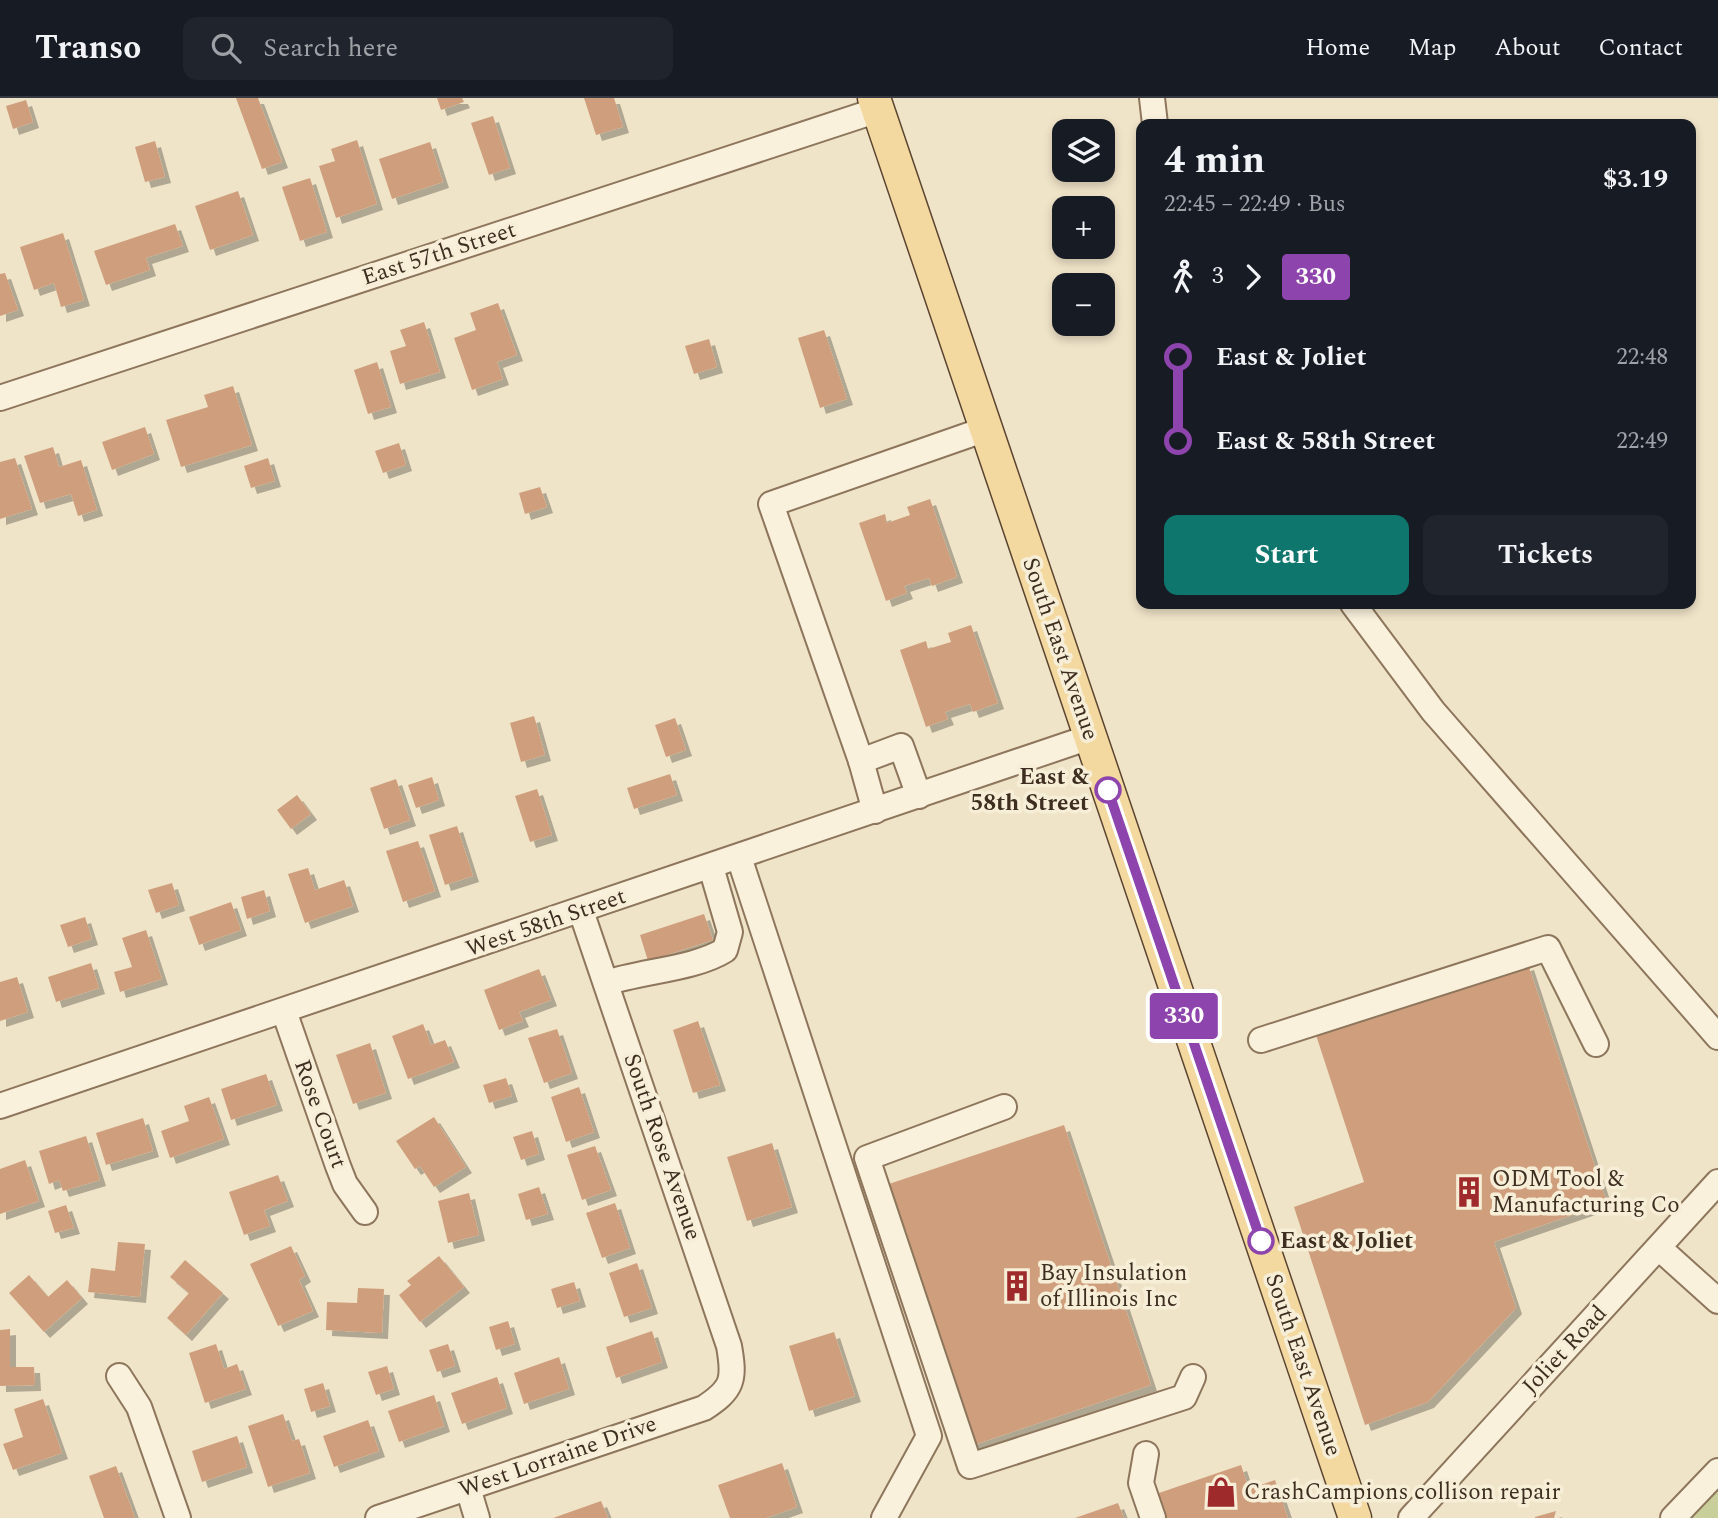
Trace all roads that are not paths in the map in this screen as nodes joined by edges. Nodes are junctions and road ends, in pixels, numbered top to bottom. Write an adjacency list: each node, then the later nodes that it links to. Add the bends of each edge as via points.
1 (1152, 98): 3 (street)
2 (876, 104): 4 (street, East 57th Street); 5 (main road, South East Avenue)
3 (1154, 119)
4 (0, 398)
5 (986, 429): 7 (main road, South East Avenue); 8 (street, via 771,504)
6 (1357, 609): 16 (street, via 1433,711)
7 (1090, 737): 9 (street, West 58th Street); 36 (main road, South East Avenue)
8 (861, 761): 9 (street, via 901,746); 10 (street)
9 (919, 796): 10 (street, West 58th Street)
10 (875, 811): 11 (street, West 58th Street)
11 (739, 857): 12 (street, West 58th Street); 34 (street, via 929,1436)
12 (711, 867): 13 (street, West 58th Street); 14 (street, via 730,932 724,950)
13 (582, 911): 14 (street, South Rose Avenue); 15 (street, West 58th Street)
14 (606, 983): 27 (street, South Rose Avenue, via 729,1346)
15 (284, 1012): 19 (street, West 58th Street); 22 (street, Rose Court, via 345,1184)
16 (1718, 1037)
17 (1261, 1040): 18 (street, via 1548,947)
18 (1596, 1044)
19 (0, 1106)
20 (1004, 1107): 26 (street, via 867,1158 970,1466 1184,1397)
21 (1718, 1182): 23 (street, Joliet Road)
22 (365, 1212)
23 (1659, 1248): 24 (street); 37 (street, Joliet Road)
24 (1718, 1301)
25 (119, 1377): 31 (street, via 139,1407)
26 (1193, 1377)
27 (731, 1385): 30 (street, West Lorraine Drive, via 704,1408)
28 (1146, 1454): 35 (street, via 1141,1483)
29 (1718, 1471): 38 (street)
30 (468, 1488): 32 (street, West Lorraine Drive); 33 (street)
31 (178, 1518)
32 (378, 1518)
33 (477, 1518)
34 (884, 1518)
35 (1153, 1518)
36 (1355, 1518)
37 (1411, 1518)
38 (1673, 1518)

